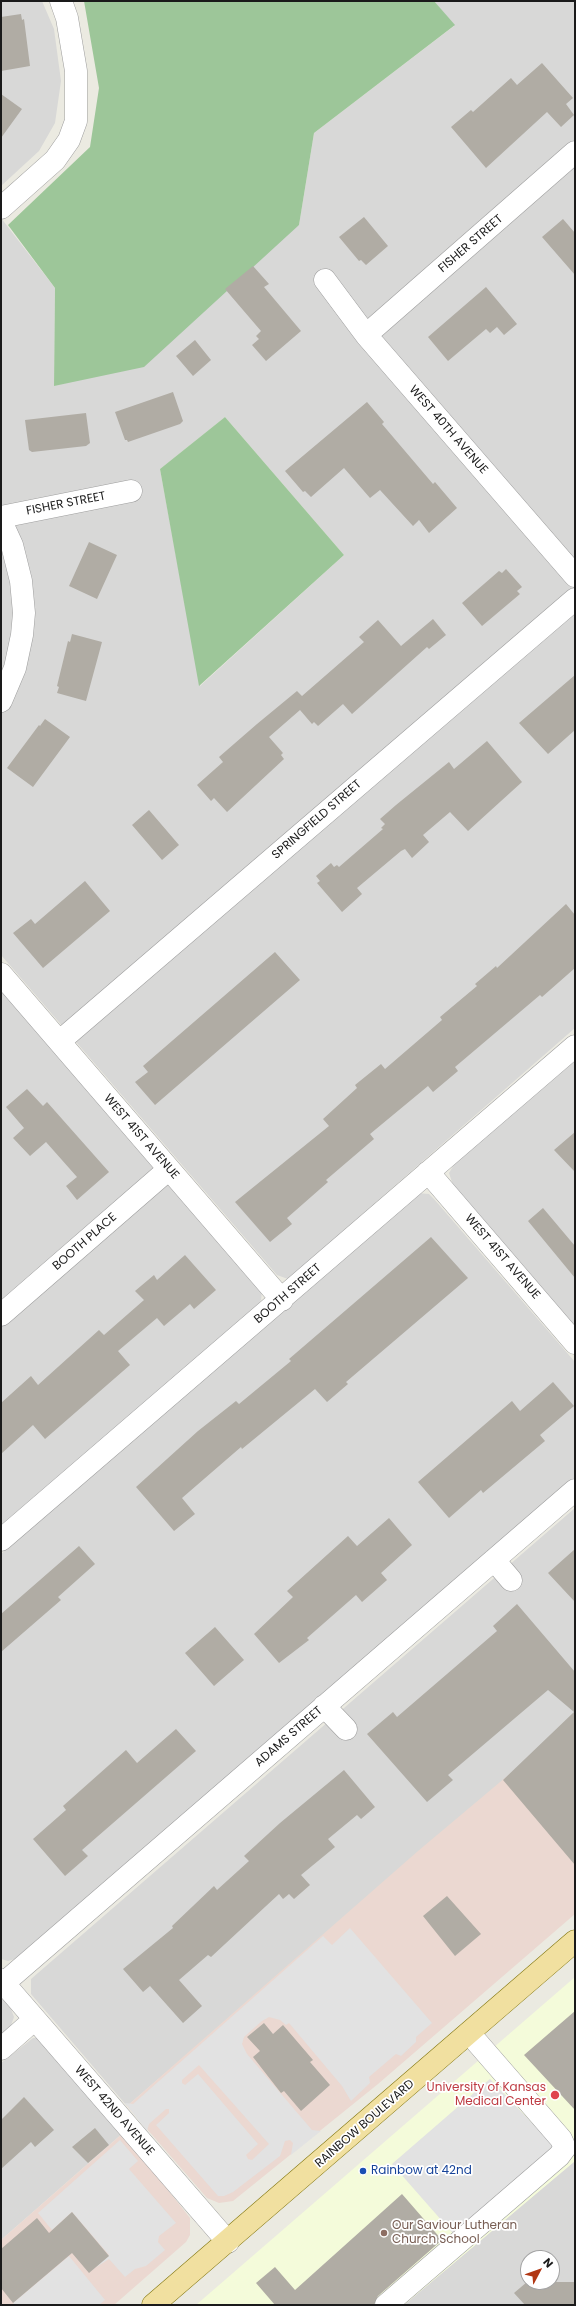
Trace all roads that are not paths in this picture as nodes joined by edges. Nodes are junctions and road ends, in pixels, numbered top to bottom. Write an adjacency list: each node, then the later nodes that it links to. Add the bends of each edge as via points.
1 (61, 1): 3 (street, via 72,42 77,87 76,121 69,140 55,160)
2 (575, 152): 5 (street, FISHER STREET)
3 (1, 208)
4 (325, 280): 5 (street, WEST 40TH AVENUE)
5 (366, 335): 9 (street, WEST 40TH AVENUE)
6 (131, 492): 7 (street, FISHER STREET)
7 (1, 517)
8 (1, 521): 11 (street, via 12,545 21,581 24,613 15,668)
9 (575, 576)
10 (575, 599): 13 (street, SPRINGFIELD STREET)
11 (1, 701)
12 (1, 974): 13 (street, WEST 41ST AVENUE)
13 (60, 1041): 15 (street, WEST 41ST AVENUE)
14 (575, 1046): 16 (street, BOOTH STREET)
15 (169, 1169): 17 (street, WEST 41ST AVENUE); 18 (street, BOOTH PLACE)
16 (428, 1172): 17 (street, BOOTH STREET); 19 (street, WEST 41ST AVENUE)
17 (282, 1300): 21 (street, BOOTH STREET)
18 (1, 1315)
19 (575, 1343)
20 (575, 1490): 22 (street, ADAMS STREET)
21 (1, 1540)
22 (494, 1560): 23 (street); 24 (street, ADAMS STREET)
23 (511, 1580)
24 (324, 1706): 25 (street); 27 (street, ADAMS STREET)
25 (346, 1729)
26 (575, 1941): 29 (main road, RAINBOW BOULEVARD)
27 (2, 1982): 28 (street, WEST 42ND AVENUE)
28 (35, 2019): 30 (street); 31 (street, WEST 42ND AVENUE)
29 (469, 2033): 31 (main road, RAINBOW BOULEVARD); 33 (street, via 561,2139 565,2148 559,2156)
30 (1, 2049)
31 (228, 2242): 32 (main road, RAINBOW BOULEVARD)
32 (153, 2305)
33 (386, 2305)

